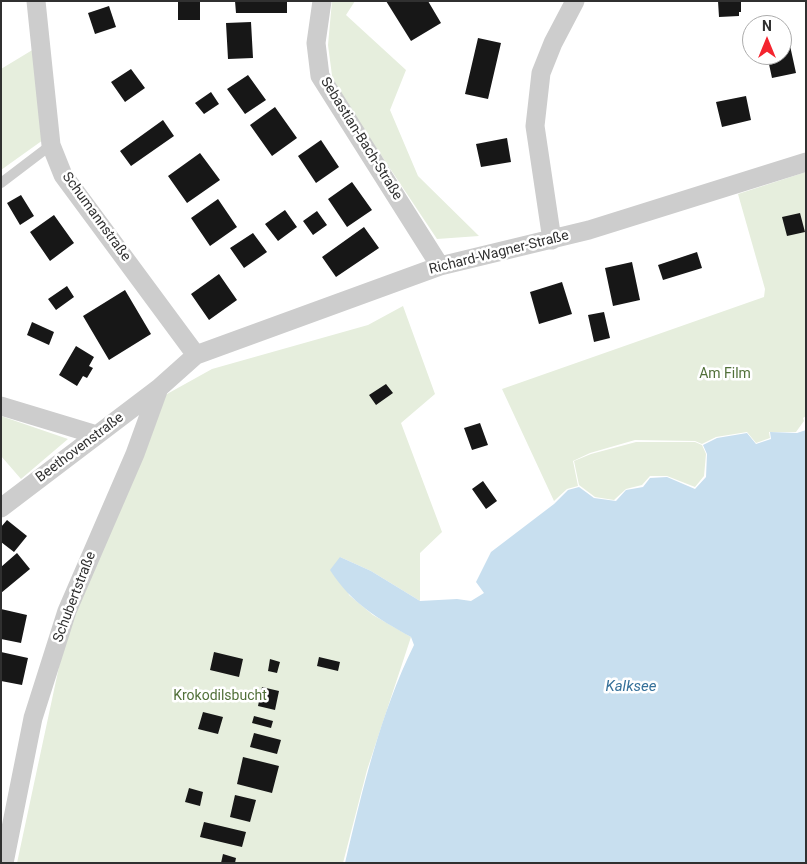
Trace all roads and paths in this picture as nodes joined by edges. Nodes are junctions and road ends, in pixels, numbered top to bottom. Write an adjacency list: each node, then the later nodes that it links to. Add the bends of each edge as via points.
1 (36, 1): 4 (street, Schumannstraße)
2 (322, 1): 8 (street, Sebastian-Bach-Straße, via 316,43 320,76)
3 (575, 1): 7 (street, via 541,73 535,126)
4 (51, 146): 6 (lane); 9 (street, Schumannstraße, via 63,175)
5 (806, 162): 7 (street, Richard-Wagner-Straße)
6 (1, 183)
7 (552, 240): 8 (street, Richard-Wagner-Straße)
8 (440, 266): 9 (street, Richard-Wagner-Straße)
9 (196, 355): 10 (street, Schubertstraße)
10 (159, 388): 12 (street, Beethovenstraße); 14 (street, Schubertstraße, via 135,454 67,611 32,718)
11 (1, 406): 12 (street)
12 (97, 435): 13 (street, Beethovenstraße)
13 (1, 508)
14 (4, 863)

